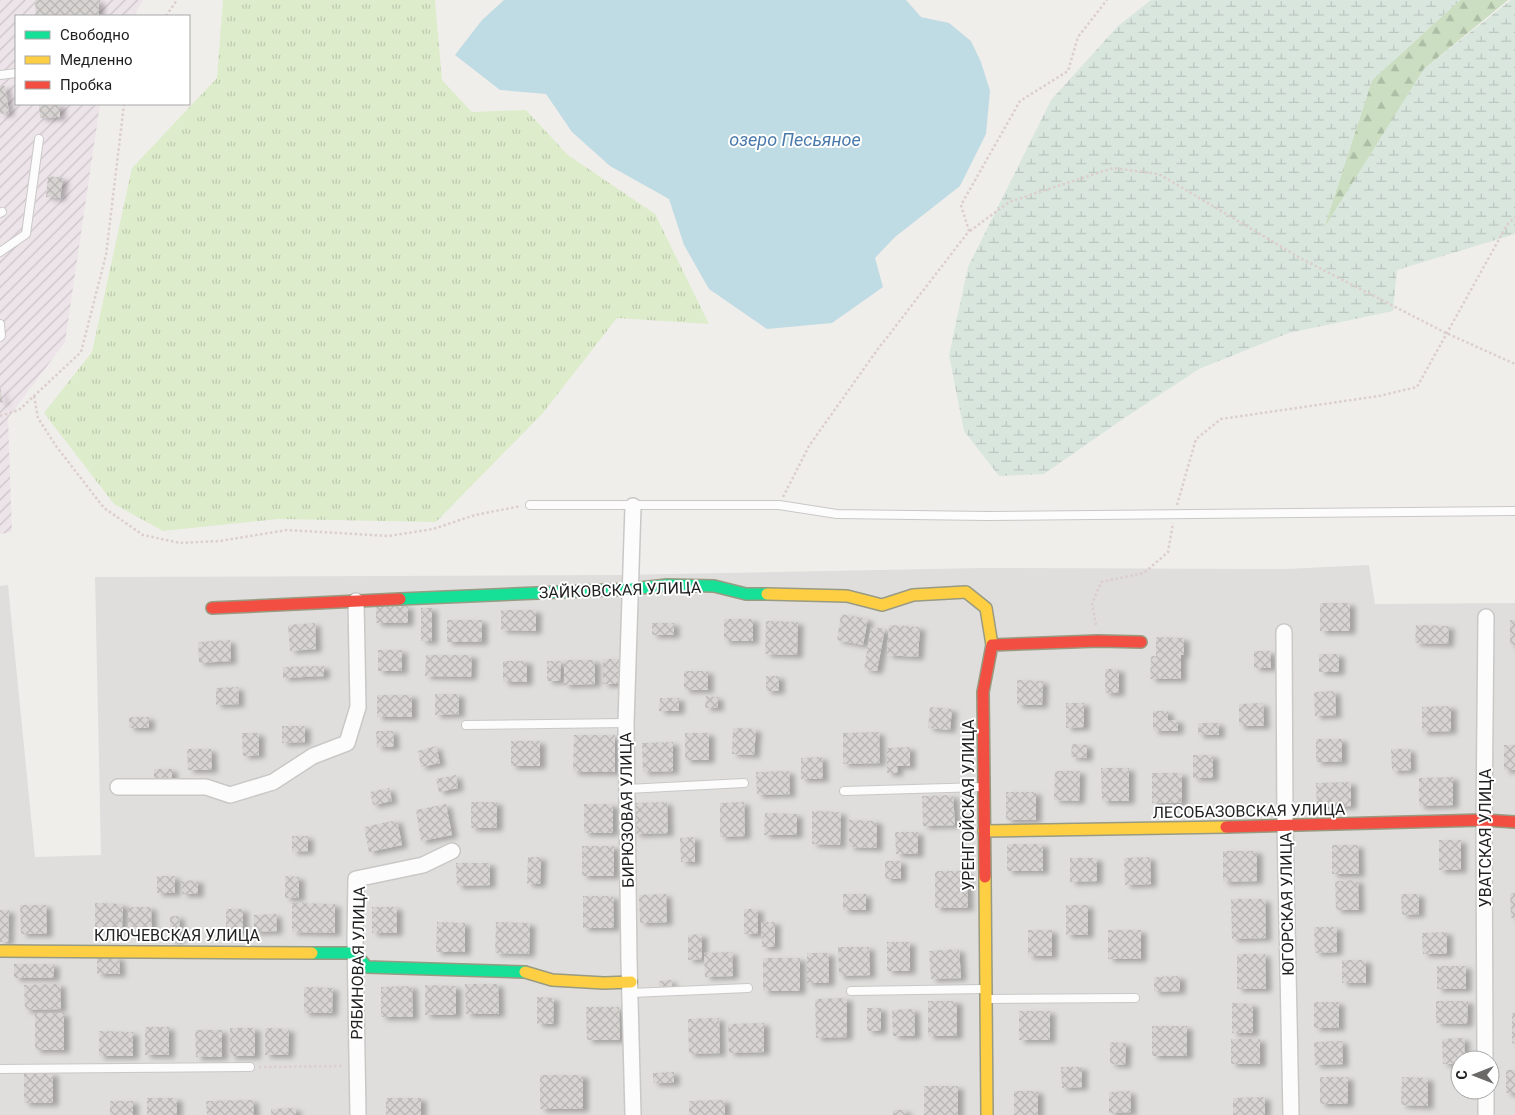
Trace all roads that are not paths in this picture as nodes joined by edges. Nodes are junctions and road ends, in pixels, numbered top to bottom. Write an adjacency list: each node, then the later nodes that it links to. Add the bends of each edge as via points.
1 (15, 73): 2 (lane)
2 (0, 75)
3 (39, 139): 4 (lane, via 26,234)
4 (0, 252)
5 (0, 324): 6 (lane)
6 (0, 337)
7 (530, 505): 8 (lane)
8 (633, 506): 9 (lane, via 779,505 837,514 988,516); 10 (street, БИРЮЗОВАЯ УЛИЦА)
9 (1515, 512)
10 (631, 589): 11 (street, ЗАЙКОВСКАЯ УЛИЦА); 16 (street, ЗАЙКОВСКАЯ УЛИЦА, via 667,585 714,586 746,594 847,596 882,605 913,595 966,592 986,608); 17 (street, БИРЮЗОВАЯ УЛИЦА)
11 (356, 601): 12 (street, ЗАЙКОВСКАЯ УЛИЦА); 20 (street, via 358,707 347,743 313,756 273,782 230,795 206,787)
12 (212, 608)
13 (1486, 617): 24 (street, УВАТСКАЯ УЛИЦА)
14 (1284, 632): 26 (street, ЮГОРСКАЯ УЛИЦА)
15 (1141, 642): 16 (street)
16 (992, 645): 21 (street, УРЕНГОЙСКАЯ УЛИЦА, via 983,692)
17 (626, 723): 18 (lane); 22 (street, БИРЮЗОВАЯ УЛИЦА)
18 (466, 725)
19 (744, 784): 22 (lane)
20 (118, 787)
21 (984, 787): 23 (lane); 27 (street, УРЕНГОЙСКАЯ УЛИЦА)
22 (627, 788): 31 (street, БИРЮЗОВАЯ УЛИЦА)
23 (844, 791)
24 (1484, 820): 25 (street, ЛЕСОБАЗОВСКАЯ УЛИЦА); 26 (street, ЛЕСОБАЗОВСКАЯ УЛИЦА); 36 (street, УВАТСКАЯ УЛИЦА)
25 (1515, 822)
26 (1286, 826): 27 (street, ЛЕСОБАЗОВСКАЯ УЛИЦА); 43 (street, ЮГОРСКАЯ УЛИЦА)
27 (984, 831): 34 (street, УРЕНГОЙСКАЯ УЛИЦА)
28 (452, 851): 30 (street, РЯБИНОВАЯ УЛИЦА, via 424,865 356,879)
29 (0, 951): 30 (street, КЛЮЧЕВСКАЯ УЛИЦА)
30 (355, 953): 31 (street, via 367,967 529,972 552,980); 40 (street, РЯБИНОВАЯ УЛИЦА)
31 (631, 987): 32 (lane); 41 (street, БИРЮЗОВАЯ УЛИЦА)
32 (748, 988)
33 (852, 991): 34 (lane)
34 (986, 994): 35 (lane); 42 (street, УРЕНГОЙСКАЯ УЛИЦА)
35 (1135, 998)
36 (1485, 1050)
37 (250, 1068): 38 (lane)
38 (0, 1069)
39 (1486, 1100): 44 (street)
40 (358, 1115)
41 (633, 1115)
42 (986, 1115)
43 (1291, 1115)
44 (1486, 1115)

